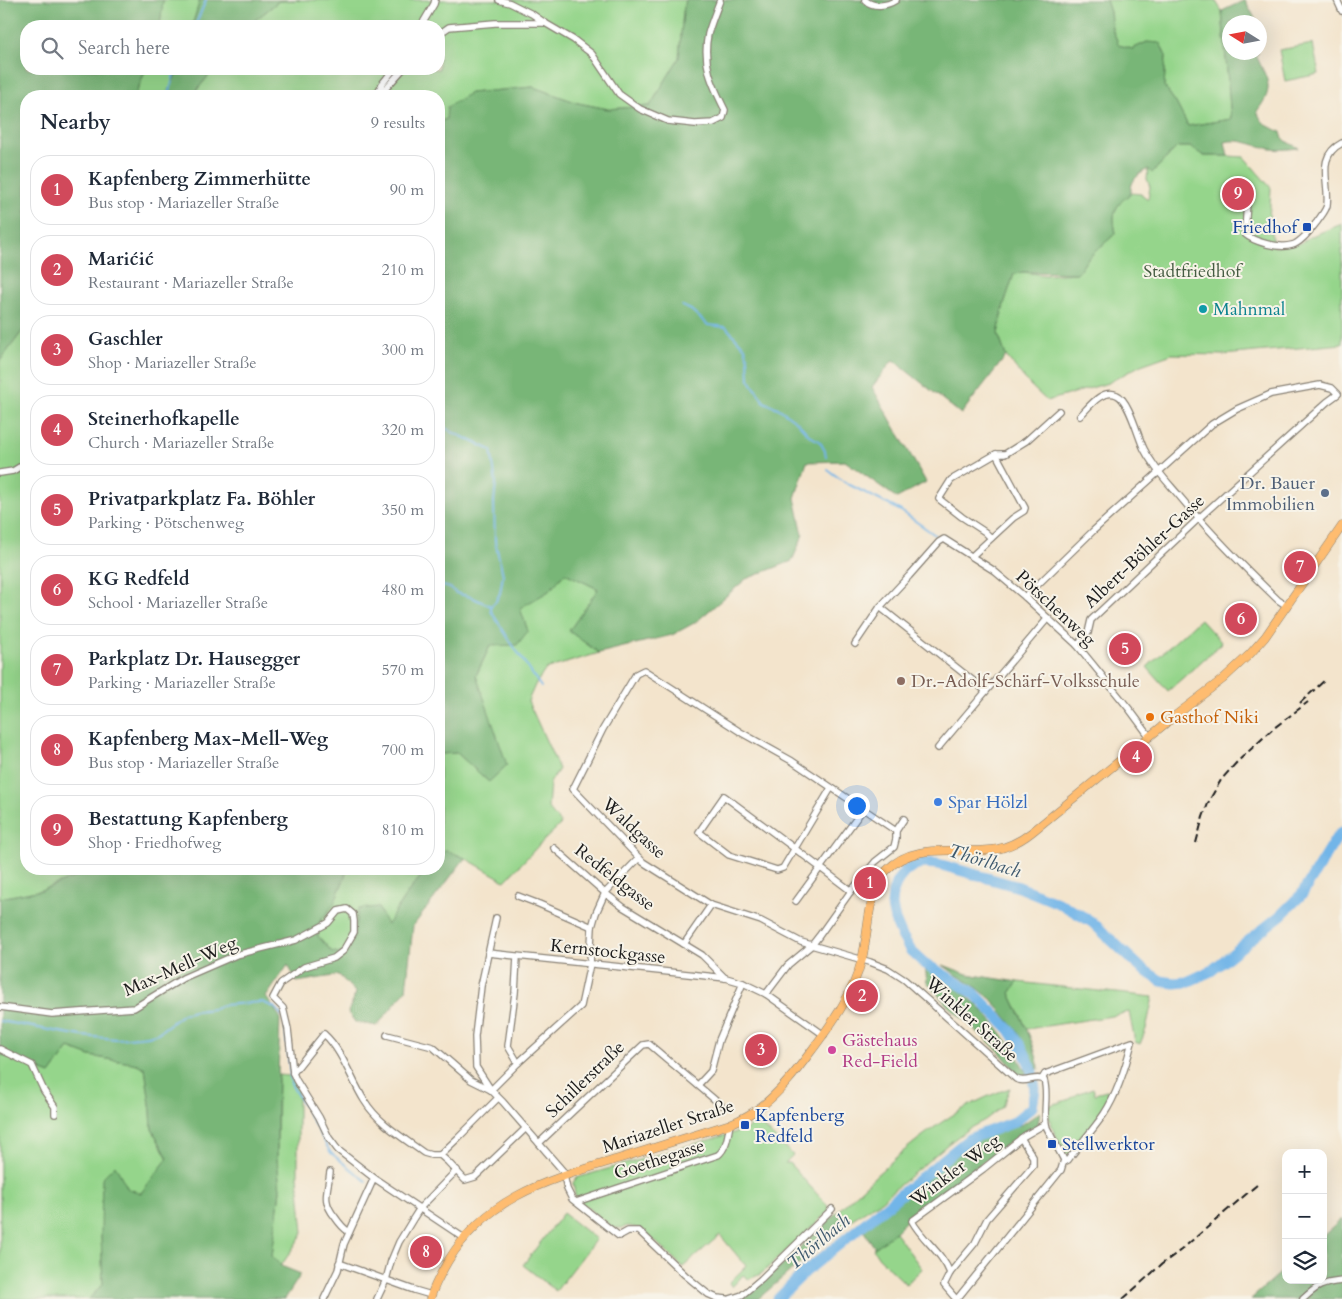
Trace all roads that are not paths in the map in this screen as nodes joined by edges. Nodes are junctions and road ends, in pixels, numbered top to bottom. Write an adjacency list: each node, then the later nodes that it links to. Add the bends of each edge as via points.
1 (435, 0): 8 (street)
2 (499, 0): 9 (street)
3 (720, 0): 9 (street, via 708,33 706,54 708,72 725,110 723,118 713,123 668,121 640,109 619,94 592,54)
4 (865, 0): 5 (street, via 878,6)
5 (896, 0)
6 (1337, 0): 7 (street)
7 (1342, 11)
8 (425, 20)
9 (545, 23): 10 (street, via 496,23)
10 (445, 30)
11 (389, 75): 13 (street)
12 (398, 75): 14 (street)
13 (379, 90)
14 (383, 90)
15 (1342, 143): 16 (street, via 1328,155 1326,207 1311,230 1293,245 1275,246 1245,234)
16 (1247, 201)
17 (1059, 411): 19 (street, via 1026,441 1006,454)
18 (1080, 416): 21 (street, via 1104,394 1118,395)
19 (996, 454): 25 (street, via 1026,508); 25 (street, via 951,480 939,499)
20 (20, 467): 22 (street)
21 (1159, 472): 23 (street); 23 (street, Albert-Böhler-Gasse, via 1212,424 1237,408 1272,394 1320,385 1332,388 1338,394); 27 (street)
22 (0, 473)
23 (1198, 519): 28 (street); 32 (street, Albert-Böhler-Gasse, via 1091,620 1088,633)
24 (1342, 526): 28 (main road, Mariazeller Straße)
25 (991, 538): 26 (street)
26 (972, 556): 27 (street, Pötschenweg); 29 (street, Pötschenweg, via 944,539)
27 (1025, 597): 30 (street, Pötschenweg)
28 (1287, 606): 34 (main road, Mariazeller Straße, via 1250,654)
29 (880, 608): 31 (street, Pötschenweg); 33 (street)
30 (1048, 618): 32 (street, Pötschenweg); 33 (street)
31 (854, 644)
32 (1077, 645): 34 (street, Pötschenweg)
33 (986, 691): 35 (street)
34 (1150, 737): 55 (main road, Mariazeller Straße, via 1045,822 1007,846 980,851 937,850 906,856 894,864 880,879 873,897)
35 (938, 748)
36 (830, 788): 37 (street); 41 (street); 42 (street, Waldgasse, via 644,670 636,674 573,789)
37 (864, 808): 39 (street); 43 (street)
38 (904, 819): 39 (street)
39 (896, 831): 44 (street, via 894,847 875,862)
40 (554, 848): 45 (street, Redfeldgasse)
41 (794, 848): 41 (street, via 783,868 777,870 729,855 699,832 724,796); 43 (street)
42 (639, 858): 45 (street); 48 (street, Waldgasse)
43 (821, 868): 44 (street); 47 (street)
44 (850, 891): 52 (street)
45 (605, 893): 50 (street); 51 (street, Redfeldgasse)
46 (518, 896): 50 (street)
47 (796, 901)
48 (711, 904): 51 (street); 52 (street, Waldgasse, via 761,921)
49 (496, 918): 53 (street)
50 (592, 928): 56 (street)
51 (684, 944): 57 (street, Redfeldgasse, via 702,955)
52 (812, 945): 55 (street, Waldgasse); 59 (street, via 788,965)
53 (488, 953): 54 (street, Kernstockgasse); 68 (street, via 475,1036 476,1067)
54 (517, 957): 56 (street, Kernstockgasse); 64 (street, via 508,1046)
55 (862, 960): 62 (main road, Mariazeller Straße, via 842,1007); 66 (street, Winkler Straße, via 888,969 905,980 1019,1081)
56 (590, 964): 57 (street, Kernstockgasse); 64 (street, via 581,1006)
57 (726, 978): 58 (street)
58 (743, 982): 59 (street); 67 (street, via 719,1040 711,1070)
59 (766, 994): 62 (street)
60 (0, 1007): 65 (street, Max-Mell-Weg, via 52,1014 134,1008 183,978 236,955 296,940 328,923 338,911 347,909 353,914 354,932 343,951 334,958 304,967 281,982 273,998 283,1008)
61 (387, 1035): 68 (street, via 433,1047 471,1080)
62 (824, 1035): 72 (main road, Mariazeller Straße, via 778,1093 753,1113)
63 (0, 1049): 71 (street, via 32,1065 55,1107)
64 (518, 1063): 68 (street)
65 (293, 1073): 77 (street, via 324,1034 330,1038 365,1101 380,1120 424,1153); 82 (street, Max-Mell-Weg, via 338,1150)
66 (1041, 1078): 73 (street, via 1046,1089); 78 (street, via 1132,1042 1113,1098)
67 (698, 1085): 70 (street, Schillerstraße); 76 (street, Schillerstraße, via 649,1044 643,1045)
68 (491, 1090): 69 (street)
69 (498, 1098): 74 (street); 77 (street)
70 (721, 1105)
71 (55, 1114)
72 (730, 1124): 81 (main road, Mariazeller Straße); 83 (street, Goethegasse, via 724,1148 718,1155)
73 (1045, 1124): 75 (street, Winkler Weg); 78 (street)
74 (526, 1128): 76 (street); 79 (street, via 475,1177 465,1180)
75 (1022, 1138): 89 (street, via 1033,1157 1033,1166 987,1219 975,1244); 89 (street, Winkler Weg, via 912,1221)
76 (539, 1143): 81 (street)
77 (440, 1155): 79 (street)
78 (1064, 1162): 96 (street, via 1061,1170)
79 (457, 1170): 84 (street)
80 (330, 1172): 86 (street, via 326,1203)
81 (564, 1176): 83 (street, via 570,1196); 87 (main road, Mariazeller Straße, via 507,1201)
82 (374, 1178): 84 (street, Max-Mell-Weg); 86 (street)
83 (576, 1202): 95 (street, via 619,1236 628,1231 639,1231 708,1294)
84 (420, 1208): 87 (street, Max-Mell-Weg); 90 (street, via 390,1261)
85 (832, 1209): 95 (street, via 742,1295)
86 (349, 1232): 88 (street)
87 (464, 1238): 92 (main road, Mariazeller Straße)
88 (339, 1263): 90 (street); 93 (street)
89 (950, 1273): 96 (street, via 944,1286)
90 (386, 1280): 92 (street); 94 (street)
91 (1342, 1282): 97 (street, via 1325,1284)
92 (430, 1297)
93 (324, 1299)
94 (377, 1299)
95 (728, 1299)
96 (956, 1299)
97 (1303, 1299)

